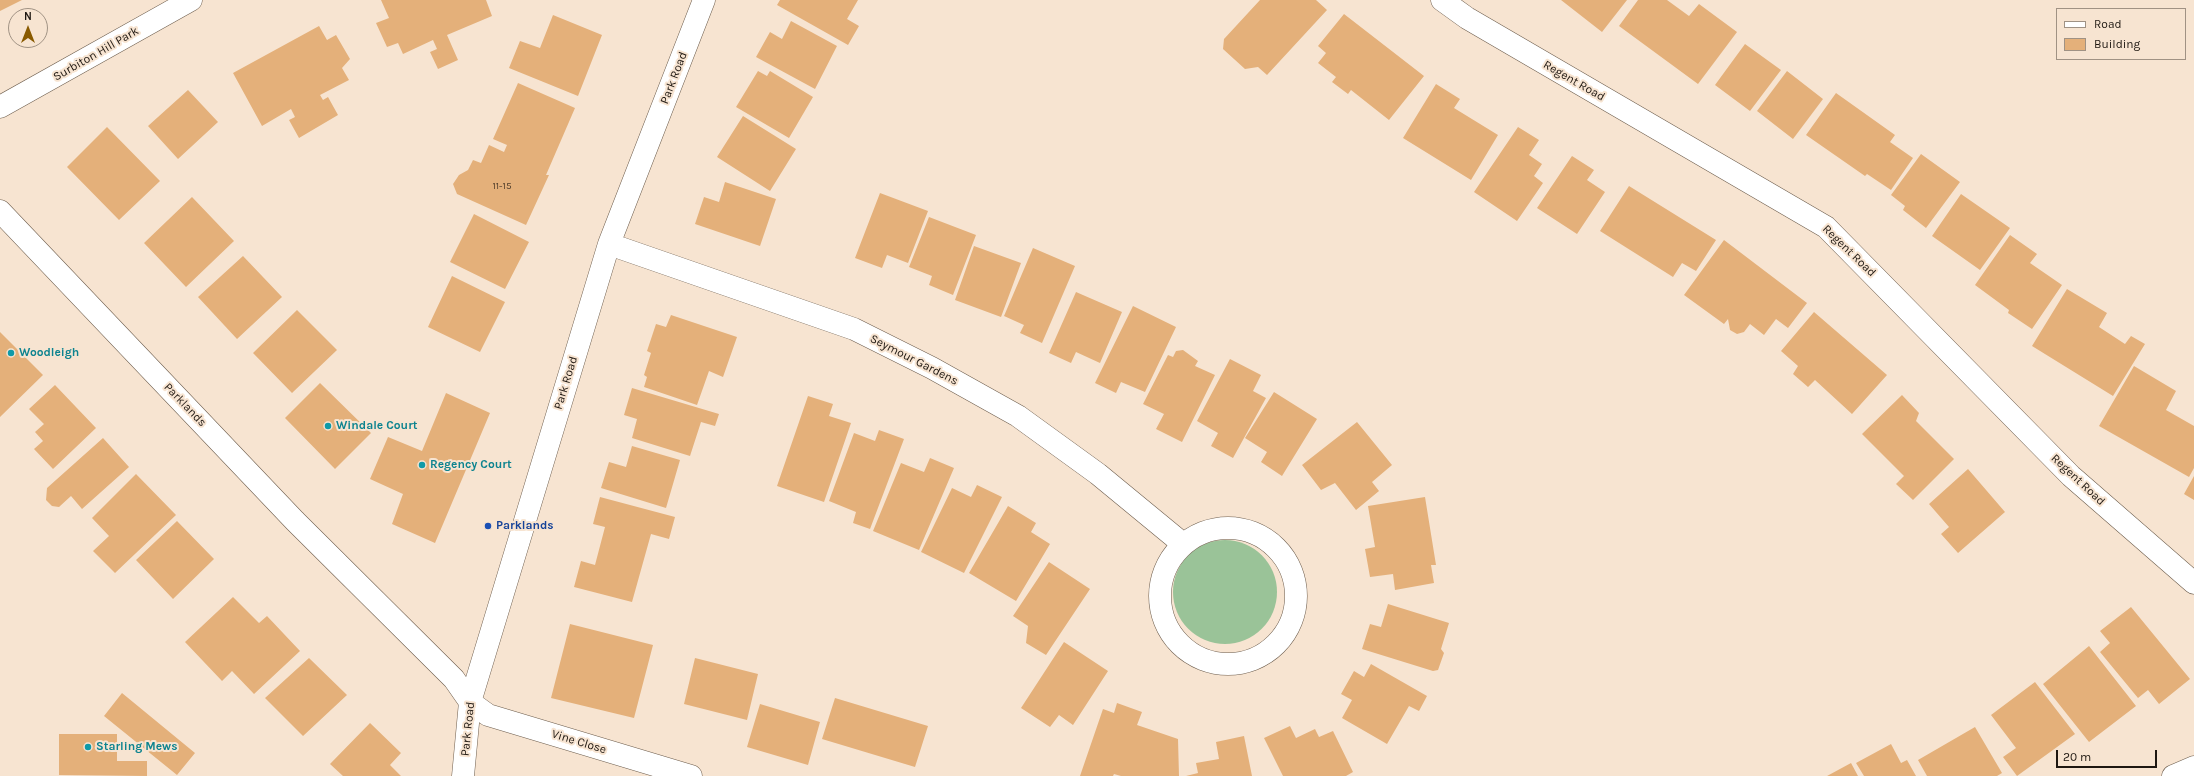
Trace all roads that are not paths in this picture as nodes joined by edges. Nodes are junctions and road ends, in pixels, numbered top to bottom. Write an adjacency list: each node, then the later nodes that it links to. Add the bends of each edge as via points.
1 (191, 0): 4 (street, Surbiton Hill Park)
2 (704, 0): 6 (street, Park Road)
3 (1442, 0): 8 (street, Regent Road, via 1467,18 1826,227 2071,476)
4 (0, 107)
5 (0, 211): 9 (street, Parklands, via 295,521 454,678)
6 (609, 244): 7 (street, Seymour Gardens, via 854,329 932,368 1018,416 1098,474); 9 (street, Park Road)
7 (1183, 544): 7 (street, via 1200,533 1219,528 1239,528 1258,534 1275,545 1292,573 1296,600 1293,620 1283,637 1269,650 1253,659 1234,664 1215,663 1197,657 1181,646 1162,614 1159,595 1162,576 1170,559)
8 (2194, 583)
9 (470, 702): 11 (street, Park Road); 12 (street, Vine Close, via 488,715)
10 (2194, 767): 13 (street)
11 (463, 776)
12 (691, 776)
13 (2173, 776)

